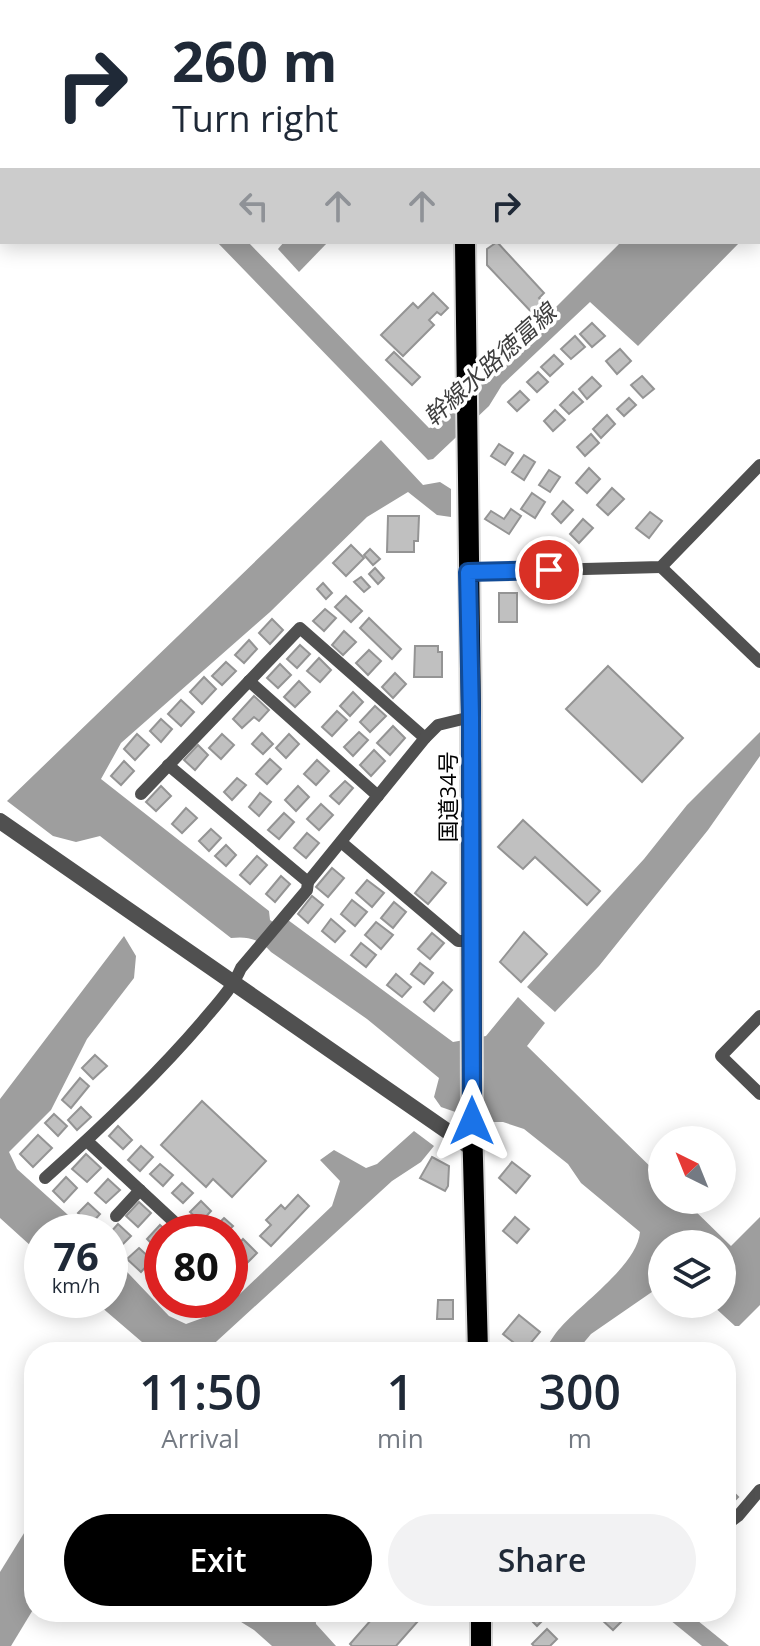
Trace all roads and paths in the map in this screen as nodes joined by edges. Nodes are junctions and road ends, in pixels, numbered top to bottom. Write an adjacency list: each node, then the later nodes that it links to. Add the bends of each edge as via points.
1 (465, 244): 4 (highway, 国道34号)
2 (760, 465): 3 (street)
3 (661, 567): 4 (street); 5 (street)
4 (468, 572): 7 (highway, 国道34号)
5 (760, 662)
6 (249, 681): 8 (street, via 300,628); 9 (street); 11 (street)
7 (471, 717): 8 (street, via 438,725); 15 (highway, 国道34号)
8 (425, 738): 11 (street)
9 (168, 765): 10 (street); 14 (street)
10 (141, 794)
11 (378, 796): 13 (street)
12 (0, 821): 16 (street)
13 (341, 842): 14 (street); 15 (street, via 458,941)
14 (308, 882): 16 (street, via 307,890 241,968)
15 (472, 941): 20 (highway, 国道34号)
16 (235, 984): 19 (street); 20 (street)
17 (760, 1016): 18 (street, via 721,1056)
18 (760, 1094)
19 (87, 1141): 21 (street); 22 (street)
20 (473, 1149): 25 (highway, 国道34号)
21 (45, 1178)
22 (140, 1190): 23 (street); 24 (street)
23 (118, 1214)
24 (166, 1214)
25 (478, 1342)
26 (760, 1490): 27 (street)
27 (736, 1518)
28 (481, 1622): 29 (highway)
29 (481, 1646)

